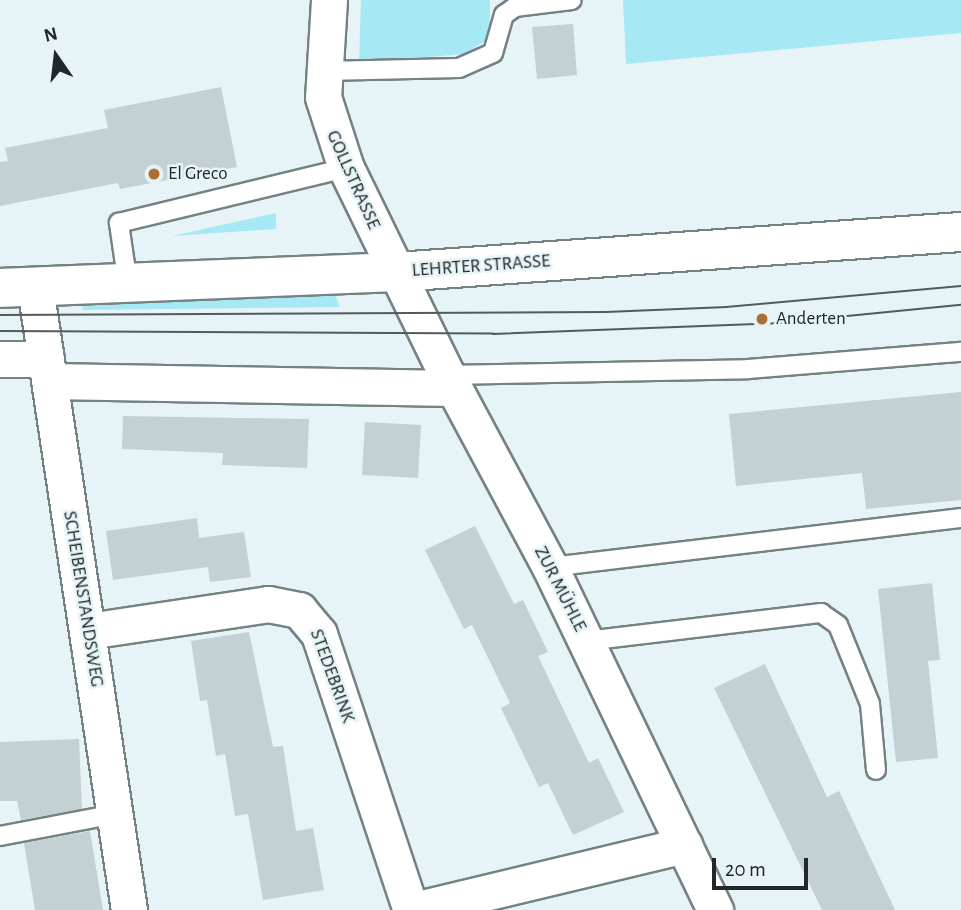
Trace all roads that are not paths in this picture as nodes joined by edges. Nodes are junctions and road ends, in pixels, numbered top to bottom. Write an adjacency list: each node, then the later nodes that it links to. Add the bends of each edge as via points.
1 (329, 0): 3 (street, GOLLSTRASSE)
2 (572, 0): 3 (lane, via 515,7 505,15 493,52 458,68)
3 (324, 71): 4 (street, GOLLSTRASSE, via 329,126)
4 (346, 168): 6 (street, GOLLSTRASSE); 7 (lane, via 119,223)
5 (961, 232): 6 (main road, LEHRTER STRASSE)
6 (397, 272): 7 (main road, LEHRTER STRASSE); 12 (street, ZUR MÜHLE)
7 (128, 285): 8 (main road, LEHRTER STRASSE)
8 (17, 288): 11 (street, SCHEIBENSTANDSWEG)
9 (961, 352): 12 (lane, via 748,369)
10 (0, 359): 11 (street)
11 (48, 370): 12 (street); 15 (street, SCHEIBENSTANDSWEG)
12 (450, 381): 14 (street, ZUR MÜHLE)
13 (961, 518): 14 (lane)
14 (550, 567): 16 (street, ZUR MÜHLE)
15 (88, 631): 18 (street, SCHEIBENSTANDSWEG); 22 (street, STEDEBRINK, via 268,604 288,606 306,616 319,634)
16 (586, 641): 17 (lane, via 821,613 838,625 870,704); 20 (street, ZUR MÜHLE)
17 (876, 770)
18 (114, 814): 19 (lane); 21 (street, SCHEIBENSTANDSWEG)
19 (0, 836)
20 (684, 845): 22 (street, STEDEBRINK); 23 (street, ZUR MÜHLE)
21 (129, 910)
22 (412, 910)
23 (715, 910)

